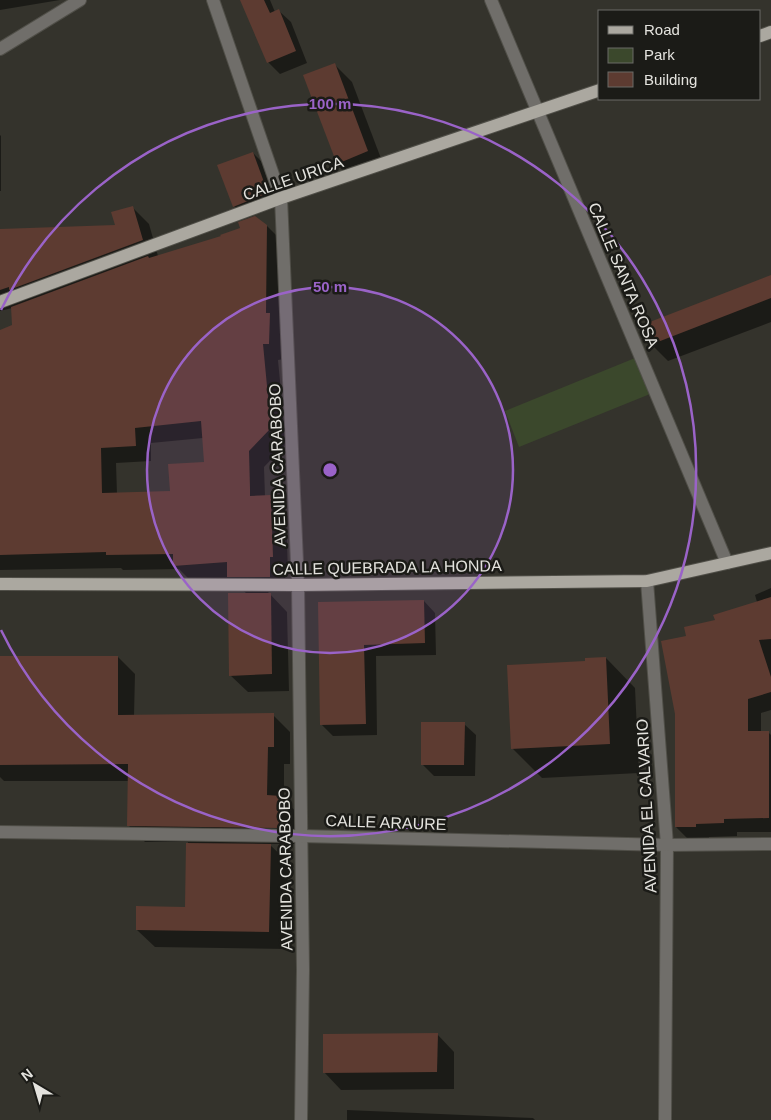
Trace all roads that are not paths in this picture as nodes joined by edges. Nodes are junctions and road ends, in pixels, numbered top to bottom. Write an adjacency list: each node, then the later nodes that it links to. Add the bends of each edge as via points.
1 (80, 0): 4 (street)
2 (213, 0): 7 (street, AVENIDA CARABOBO)
3 (491, 0): 6 (street, CALLE SANTA ROSA)
4 (0, 49)
5 (598, 91): 6 (main road, CALLE URICA)
6 (538, 111): 7 (main road, CALLE URICA); 10 (street, CALLE SANTA ROSA)
7 (281, 198): 8 (main road, CALLE URICA); 13 (street, AVENIDA CARABOBO)
8 (0, 302)
9 (771, 553): 10 (main road, CALLE QUEBRADA LA HONDA)
10 (727, 563): 11 (main road, CALLE QUEBRADA LA HONDA)
11 (647, 580): 13 (main road, CALLE QUEBRADA LA HONDA); 17 (street, AVENIDA EL CALVARIO)
12 (0, 584): 13 (main road, CALLE QUEBRADA LA HONDA)
13 (298, 585): 15 (street, AVENIDA CARABOBO)
14 (0, 832): 15 (street, CALLE ARAURE)
15 (300, 836): 17 (street, CALLE ARAURE); 18 (street, AVENIDA CARABOBO, via 303,969)
16 (771, 844): 17 (street, CALLE ARAURE)
17 (667, 845): 19 (street, AVENIDA EL CALVARIO)
18 (301, 1120)
19 (665, 1120)

